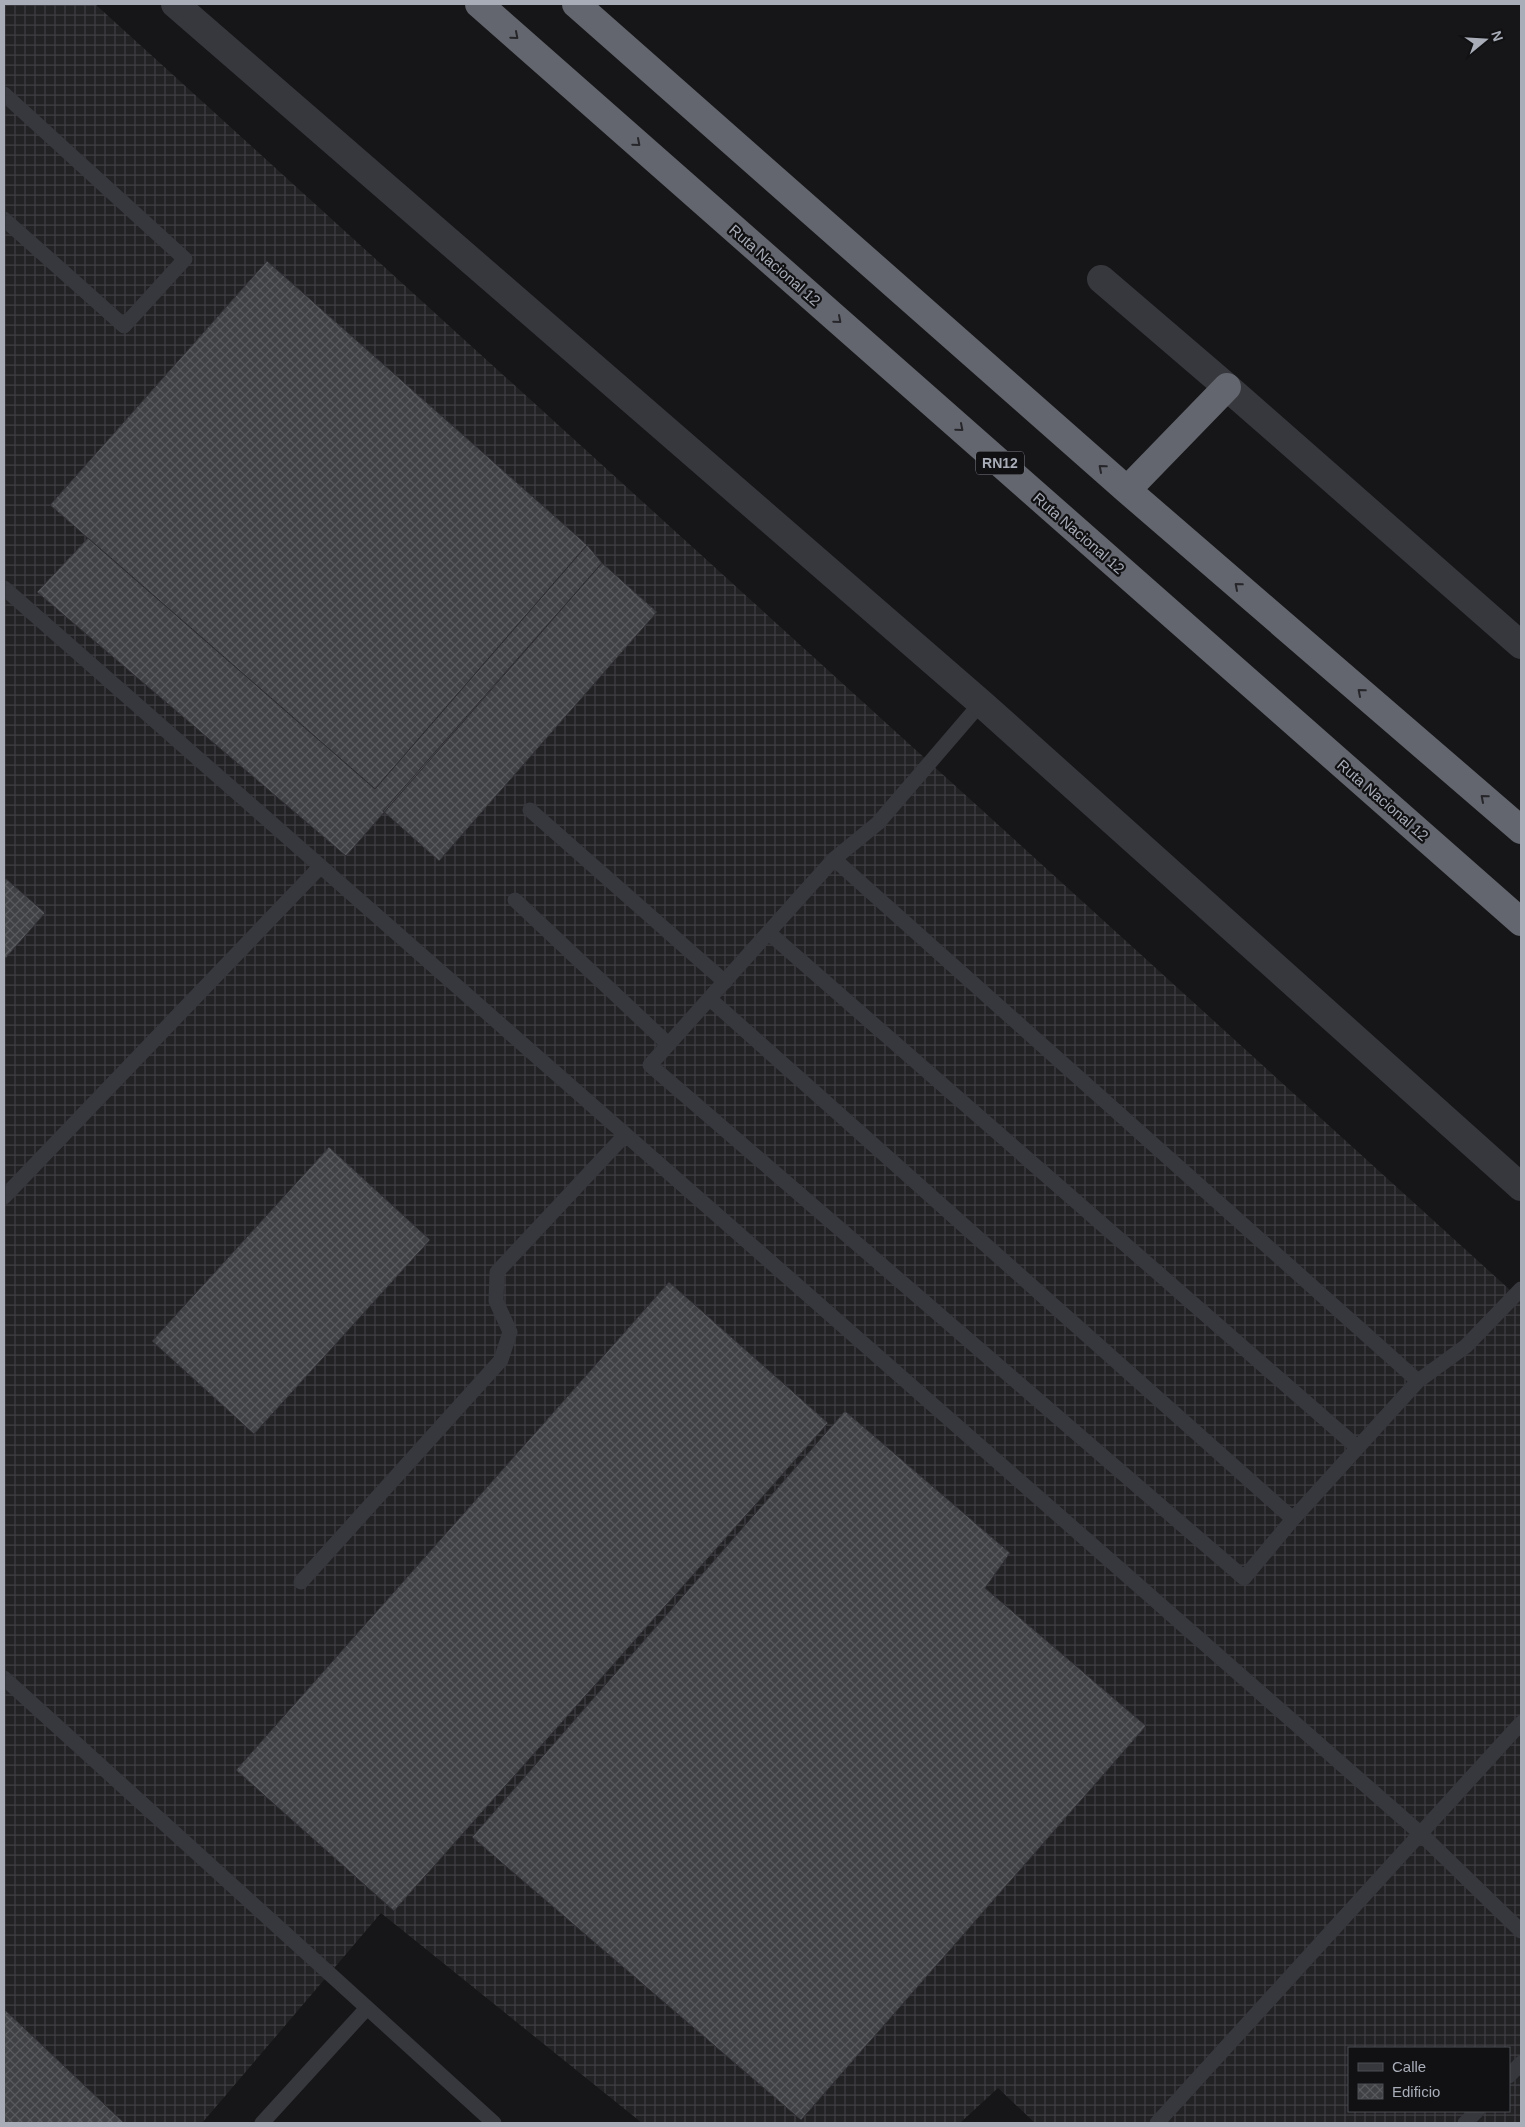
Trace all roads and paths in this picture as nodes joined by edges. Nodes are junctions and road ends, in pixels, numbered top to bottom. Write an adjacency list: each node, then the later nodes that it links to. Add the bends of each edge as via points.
1 (175, 4): 11 (street)
2 (479, 4): 17 (highway, Ruta Nacional 12 / RN12, one-way to 17)
3 (576, 4): 8 (highway, one-way to 3)
4 (4, 94): 5 (lane, via 185,259 124,326)
5 (4, 219)
6 (1100, 279): 7 (street)
7 (1227, 387): 8 (highway); 10 (street)
8 (1127, 490): 13 (highway, one-way to 8)
9 (4, 588): 15 (lane)
10 (1521, 645)
11 (980, 703): 14 (lane, via 878,823); 23 (street)
12 (530, 810): 19 (lane)
13 (1521, 830)
14 (834, 859): 18 (lane); 26 (lane)
15 (320, 867): 22 (lane); 24 (lane)
16 (515, 900): 21 (lane)
17 (1521, 922)
18 (768, 933): 19 (lane); 27 (lane)
19 (725, 982): 20 (lane)
20 (710, 999): 21 (lane); 28 (lane)
21 (668, 1044): 28 (lane, via 650,1065 1244,1578)
22 (626, 1135): 29 (lane, via 497,1272 496,1301 510,1332 501,1360); 32 (lane)
23 (1521, 1187)
24 (4, 1197)
25 (1521, 1289): 26 (lane, via 1466,1346)
26 (1418, 1381): 27 (lane)
27 (1357, 1447): 28 (lane)
28 (1293, 1519)
29 (301, 1582)
30 (4, 1678): 34 (lane)
31 (1521, 1723): 32 (lane)
32 (1421, 1834): 33 (lane); 40 (lane)
33 (1521, 1931)
34 (367, 2008): 38 (lane); 39 (lane)
35 (1521, 2063): 36 (lane)
36 (1510, 2075)
37 (1476, 2112): 41 (lane)
38 (262, 2123)
39 (494, 2123)
40 (1157, 2123)
41 (1465, 2123)

